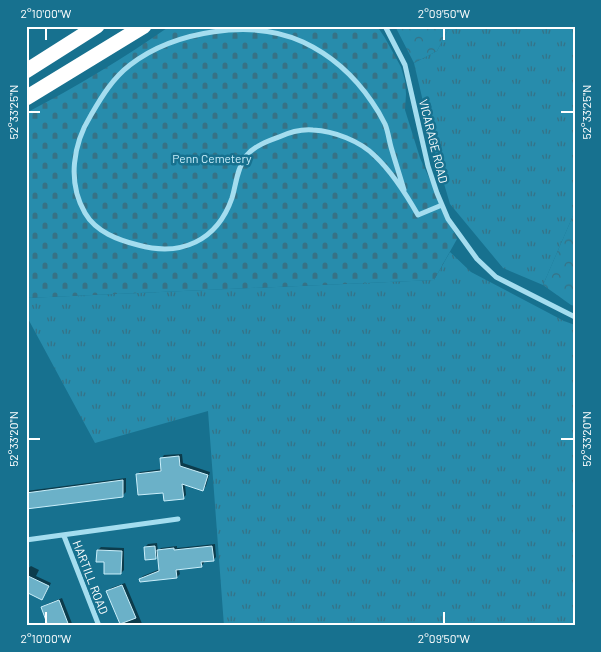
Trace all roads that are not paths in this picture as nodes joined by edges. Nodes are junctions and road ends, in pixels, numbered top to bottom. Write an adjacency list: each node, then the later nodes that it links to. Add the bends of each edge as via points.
1 (97, 26): 4 (highway)
2 (144, 26): 5 (highway)
3 (384, 26): 7 (street, VICARAGE ROAD, via 405,65 428,166)
4 (26, 71)
5 (26, 98)
6 (404, 190): 6 (street, via 385,125 358,84 341,66 300,40 254,30 208,32 187,37 154,49 130,65 112,83 86,122 75,154 76,188 93,223 123,241 144,247 178,248 198,242 225,215 241,164 247,155 256,147 300,130 330,132 360,145 374,155); 7 (street, via 418,215)
7 (442, 205): 8 (street, VICARAGE ROAD, via 448,219 477,259 496,277)
8 (575, 317)
9 (178, 518): 10 (street)
10 (64, 536): 11 (street); 12 (street, HARTILL ROAD)
11 (26, 540)
12 (99, 626)

